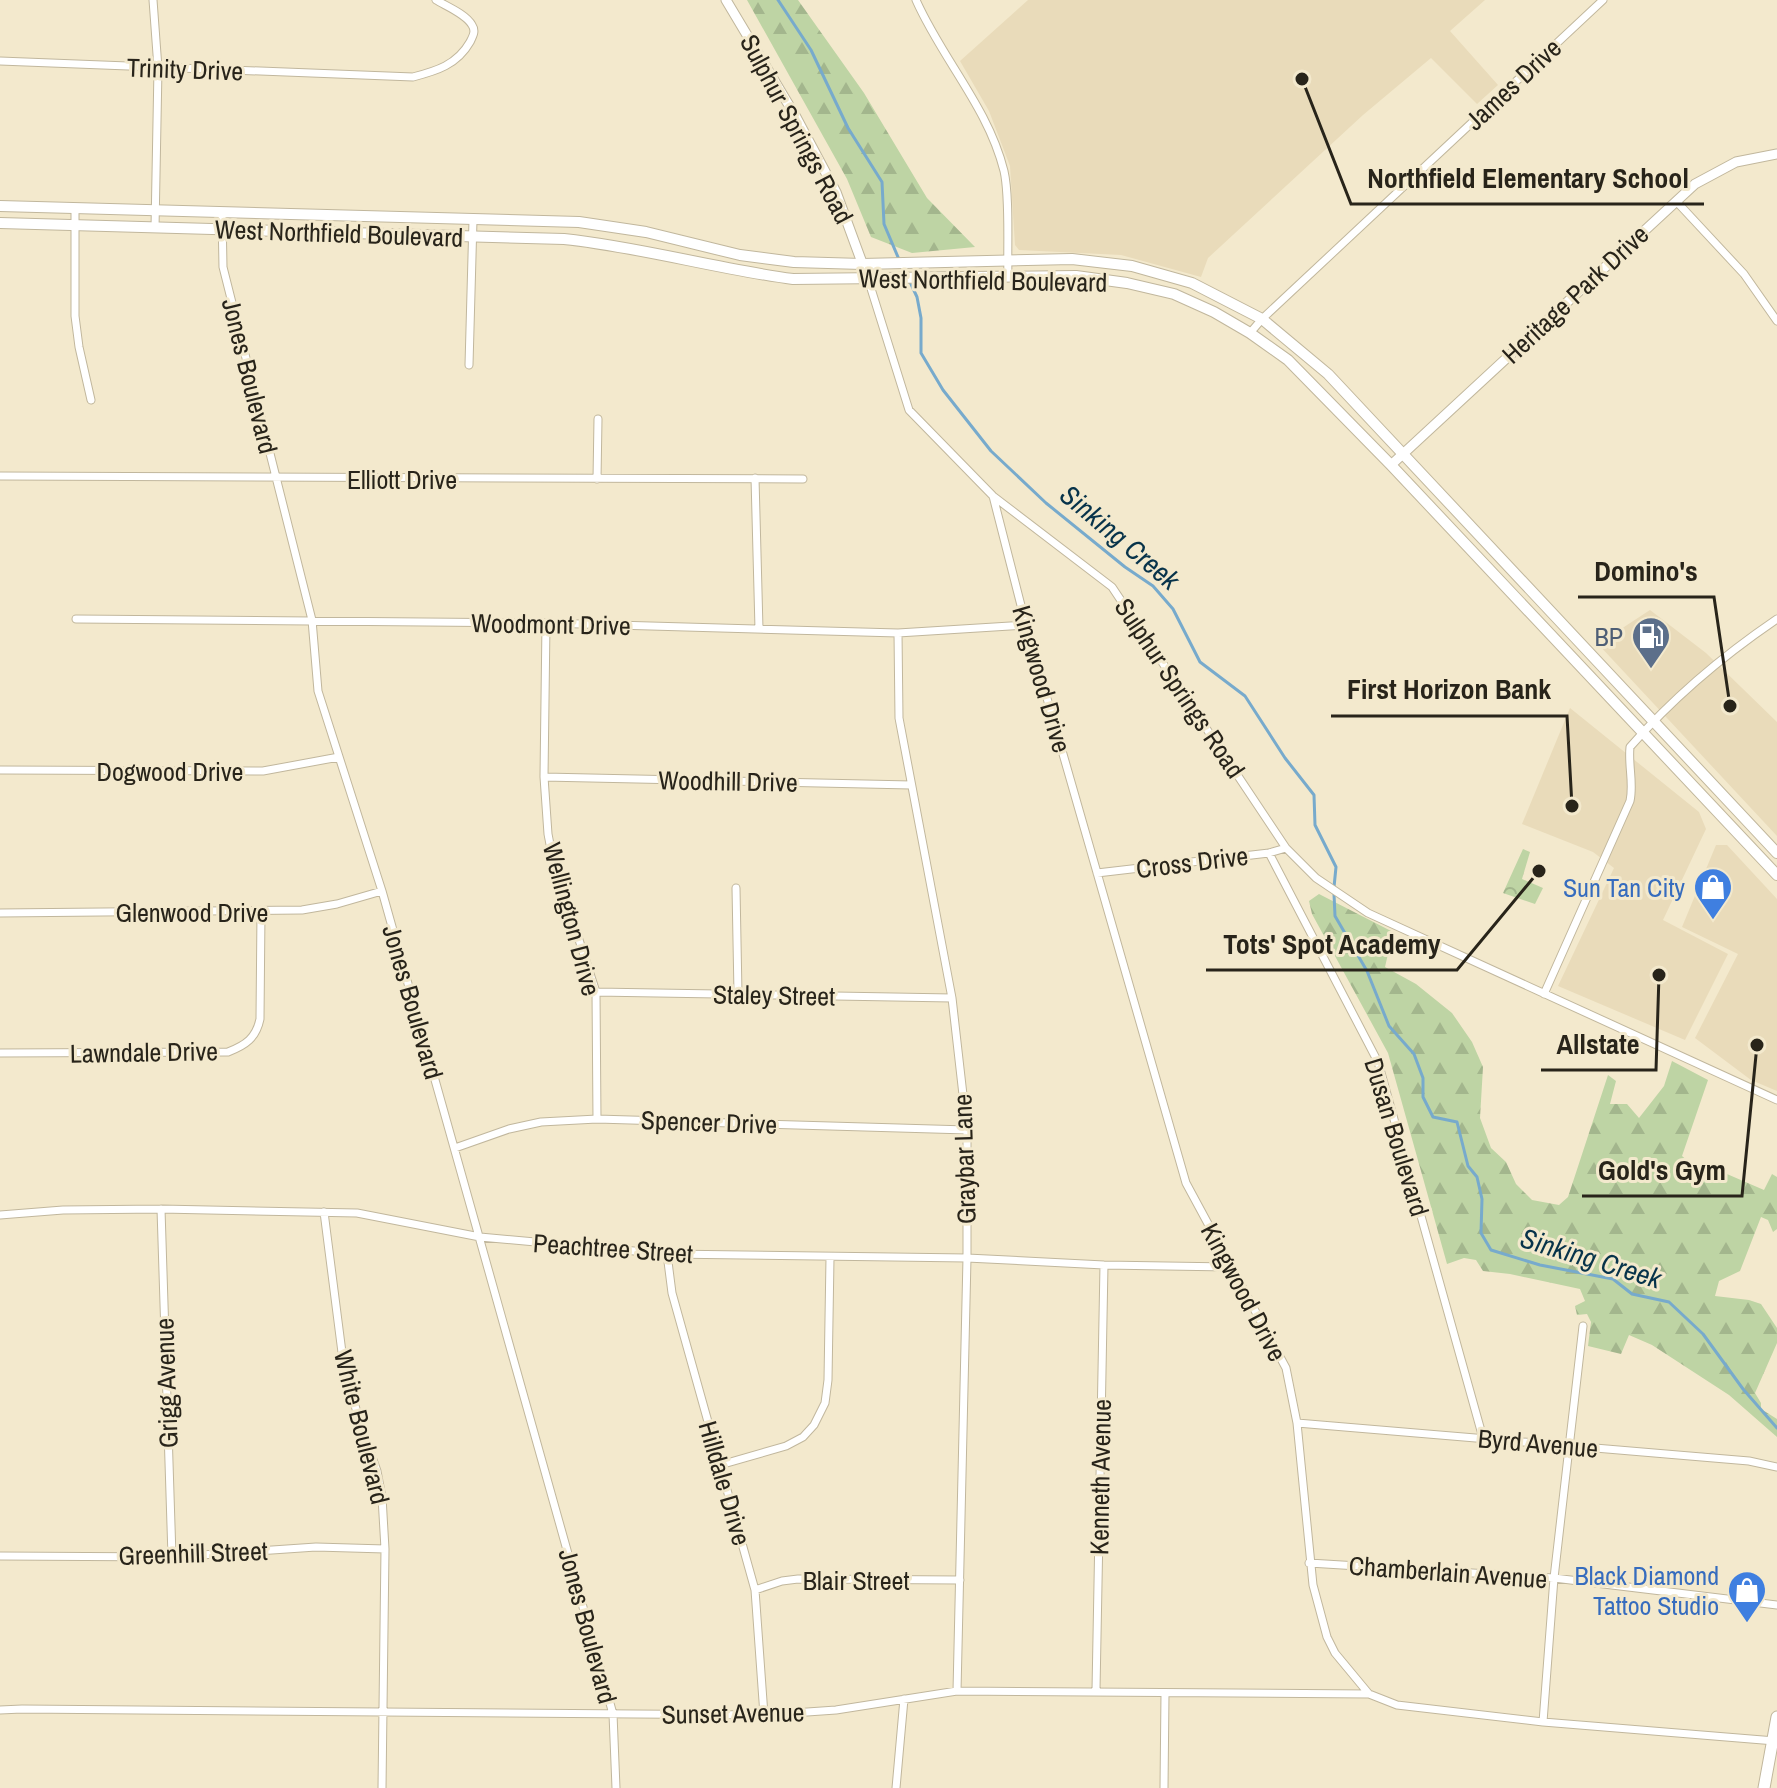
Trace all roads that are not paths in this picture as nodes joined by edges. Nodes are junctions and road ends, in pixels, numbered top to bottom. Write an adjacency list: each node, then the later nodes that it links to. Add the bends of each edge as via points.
1 (153, 0): 7 (street)
2 (436, 0): 7 (street, Trinity Drive, via 473,26 474,33 453,62 413,77)
3 (726, 0): 21 (street, Sulphur Springs Road, via 836,192)
4 (916, 0): 20 (street, via 994,141 1005,174)
5 (1603, 0): 24 (street, James Drive)
6 (0, 61): 7 (street, Trinity Drive)
7 (158, 68): 12 (street)
8 (1777, 154): 9 (street, Heritage Park Drive, via 1736,162)
9 (1676, 201): 25 (street, via 1744,274); 30 (street, Heritage Park Drive)
10 (0, 206): 11 (main road, West Northfield Boulevard)
11 (75, 209): 12 (main road, West Northfield Boulevard); 16 (street)
12 (156, 212): 13 (main road, West Northfield Boulevard); 17 (street)
13 (222, 214): 14 (main road, West Northfield Boulevard); 18 (street, Jones Boulevard)
14 (473, 220): 19 (street); 21 (main road, West Northfield Boulevard, via 579,222 740,255)
15 (0, 223): 16 (main road, West Northfield Boulevard)
16 (75, 225): 17 (main road, West Northfield Boulevard); 28 (street, via 75,316)
17 (155, 228): 18 (main road, West Northfield Boulevard)
18 (222, 230): 19 (main road, West Northfield Boulevard); 34 (street, Jones Boulevard, via 223,267 234,318)
19 (473, 237): 23 (main road, West Northfield Boulevard, via 613,244 793,279); 27 (street)
20 (1007, 260): 21 (main road, West Northfield Boulevard); 22 (street); 24 (main road, West Northfield Boulevard, via 1072,259 1132,266 1192,283)
21 (862, 264): 23 (street, Sulphur Springs Road)
22 (1008, 276): 23 (main road, West Northfield Boulevard); 26 (main road, West Northfield Boulevard, via 1076,276 1174,294)
23 (868, 279): 37 (street, Sulphur Springs Road, via 909,410)
24 (1262, 319): 26 (street, James Drive); 30 (main road, West Northfield Boulevard, via 1328,374)
25 (1777, 321)
26 (1250, 333): 31 (main road, West Northfield Boulevard, via 1288,360)
27 (469, 365)
28 (91, 400)
29 (598, 419): 35 (street)
30 (1404, 453): 31 (street, Heritage Park Drive); 38 (main road, West Northfield Boulevard)
31 (1391, 465): 39 (main road, West Northfield Boulevard)
32 (0, 476): 34 (street, Elliott Drive)
33 (755, 478): 35 (street, Elliott Drive); 36 (street, Elliott Drive); 45 (street)
34 (277, 479): 35 (street, Elliott Drive); 42 (street, Jones Boulevard)
35 (597, 479)
36 (803, 479)
37 (993, 496): 44 (street, Kingwood Drive); 53 (street, Sulphur Springs Road, via 1112,587)
38 (1462, 516): 39 (main road); 47 (main road, West Northfield Boulevard)
39 (1449, 529): 48 (main road, West Northfield Boulevard)
40 (76, 619): 42 (street, Woodmont Drive)
41 (1777, 619): 47 (street)
42 (312, 620): 43 (street, Woodmont Drive); 49 (street, Jones Boulevard, via 318,691)
43 (546, 623): 45 (street, Woodmont Drive); 51 (street, Wellington Drive)
44 (1026, 625): 46 (street, Woodmont Drive); 56 (street, Kingwood Drive)
45 (759, 629): 46 (street, Woodmont Drive)
46 (898, 633): 52 (street, Graybar Lane, via 899,718)
47 (1654, 722): 48 (street); 55 (main road, West Northfield Boulevard)
48 (1642, 734): 57 (main road, West Northfield Boulevard); 64 (street, via 1630,747 1630,801)
49 (339, 757): 50 (street, Dogwood Drive, via 263,771); 59 (street, Jones Boulevard)
50 (0, 770)
51 (544, 777): 52 (street, Woodhill Drive); 62 (street, Wellington Drive, via 553,860)
52 (911, 785): 65 (street, Graybar Lane)
53 (1286, 848): 54 (street, Cross Drive); 64 (street, Sulphur Springs Road, via 1329,889 1368,913)
54 (1269, 853): 56 (street, Cross Drive); 82 (street, Dusan Boulevard, via 1378,1062)
55 (1777, 853)
56 (1097, 873): 79 (street, Kingwood Drive, via 1186,1183)
57 (1777, 875)
58 (736, 888): 63 (street)
59 (382, 891): 60 (street, Glenwood Drive, via 322,908); 70 (street, Jones Boulevard)
60 (261, 912): 61 (street, Glenwood Drive); 66 (street, Lawndale Drive, via 260,1019 258,1031 242,1047 228,1052)
61 (0, 913)
62 (596, 992): 63 (street, Staley Street); 68 (street, Wellington Drive)
63 (738, 994): 65 (street, Staley Street)
64 (1544, 994): 67 (street, Sulphur Springs Road)
65 (952, 998): 69 (street, Graybar Lane)
66 (0, 1053)
67 (1777, 1100)
68 (597, 1119): 69 (street, Spencer Drive); 70 (street, Spencer Drive, via 541,1122)
69 (967, 1130): 77 (street, Graybar Lane)
70 (455, 1148): 74 (street, Jones Boulevard)
71 (161, 1209): 72 (street, Peachtree Street); 73 (street, Peachtree Street); 88 (street, Grigg Avenue)
72 (324, 1212): 74 (street, Peachtree Street, via 357,1213); 86 (street, White Boulevard, via 344,1368 377,1471)
73 (0, 1215)
74 (480, 1237): 75 (street, Peachtree Street); 101 (street, Jones Boulevard)
75 (667, 1254): 76 (street, Peachtree Street); 84 (street, Hilldale Drive, via 672,1293)
76 (830, 1258): 77 (street, Peachtree Street); 84 (street, via 828,1380 814,1425 786,1446)
77 (967, 1258): 78 (street, Peachtree Street); 91 (street, Graybar Lane)
78 (1104, 1265): 79 (street, Peachtree Street); 94 (street, Kenneth Avenue)
79 (1229, 1267): 81 (street, Kingwood Drive, via 1286,1368)
80 (1583, 1326): 83 (street)
81 (1297, 1423): 82 (street, Byrd Avenue); 89 (street, Kingwood Drive)
82 (1483, 1438): 83 (street, Byrd Avenue)
83 (1571, 1446): 85 (street, Byrd Avenue); 90 (street)
84 (720, 1465): 92 (street, Hilldale Drive)
85 (1777, 1467)
86 (385, 1549): 88 (street, Greenhill Street, via 316,1547); 100 (street, White Boulevard)
87 (0, 1556): 88 (street, Greenhill Street)
88 (172, 1557)
89 (1309, 1563): 90 (street, Chamberlain Avenue); 97 (street, Kingwood Drive, via 1327,1637)
90 (1554, 1578): 93 (street, Chamberlain Avenue); 104 (street)
91 (960, 1580): 92 (street, Blair Street, via 798,1579); 95 (street, Graybar Lane)
92 (755, 1590): 102 (street, Hilldale Drive)
93 (1777, 1605)
94 (1096, 1690): 95 (street, Sunset Avenue); 96 (street, Sunset Avenue)
95 (957, 1691): 98 (street, Sunset Avenue)
96 (1165, 1694): 97 (street, Sunset Avenue); 109 (street)
97 (1369, 1694): 104 (street, via 1397,1705)
98 (904, 1699): 102 (street, Sunset Avenue); 108 (street)
99 (0, 1710): 100 (street, Sunset Avenue)
100 (383, 1713): 101 (street, Sunset Avenue); 106 (street, White Boulevard)
101 (613, 1714): 102 (street, Sunset Avenue); 107 (street, Jones Boulevard)
102 (764, 1715)
103 (1777, 1717): 105 (main road)
104 (1543, 1722): 105 (street)
105 (1774, 1741): 110 (main road)
106 (382, 1788)
107 (616, 1788)
108 (896, 1788)
109 (1164, 1788)
110 (1764, 1788)

